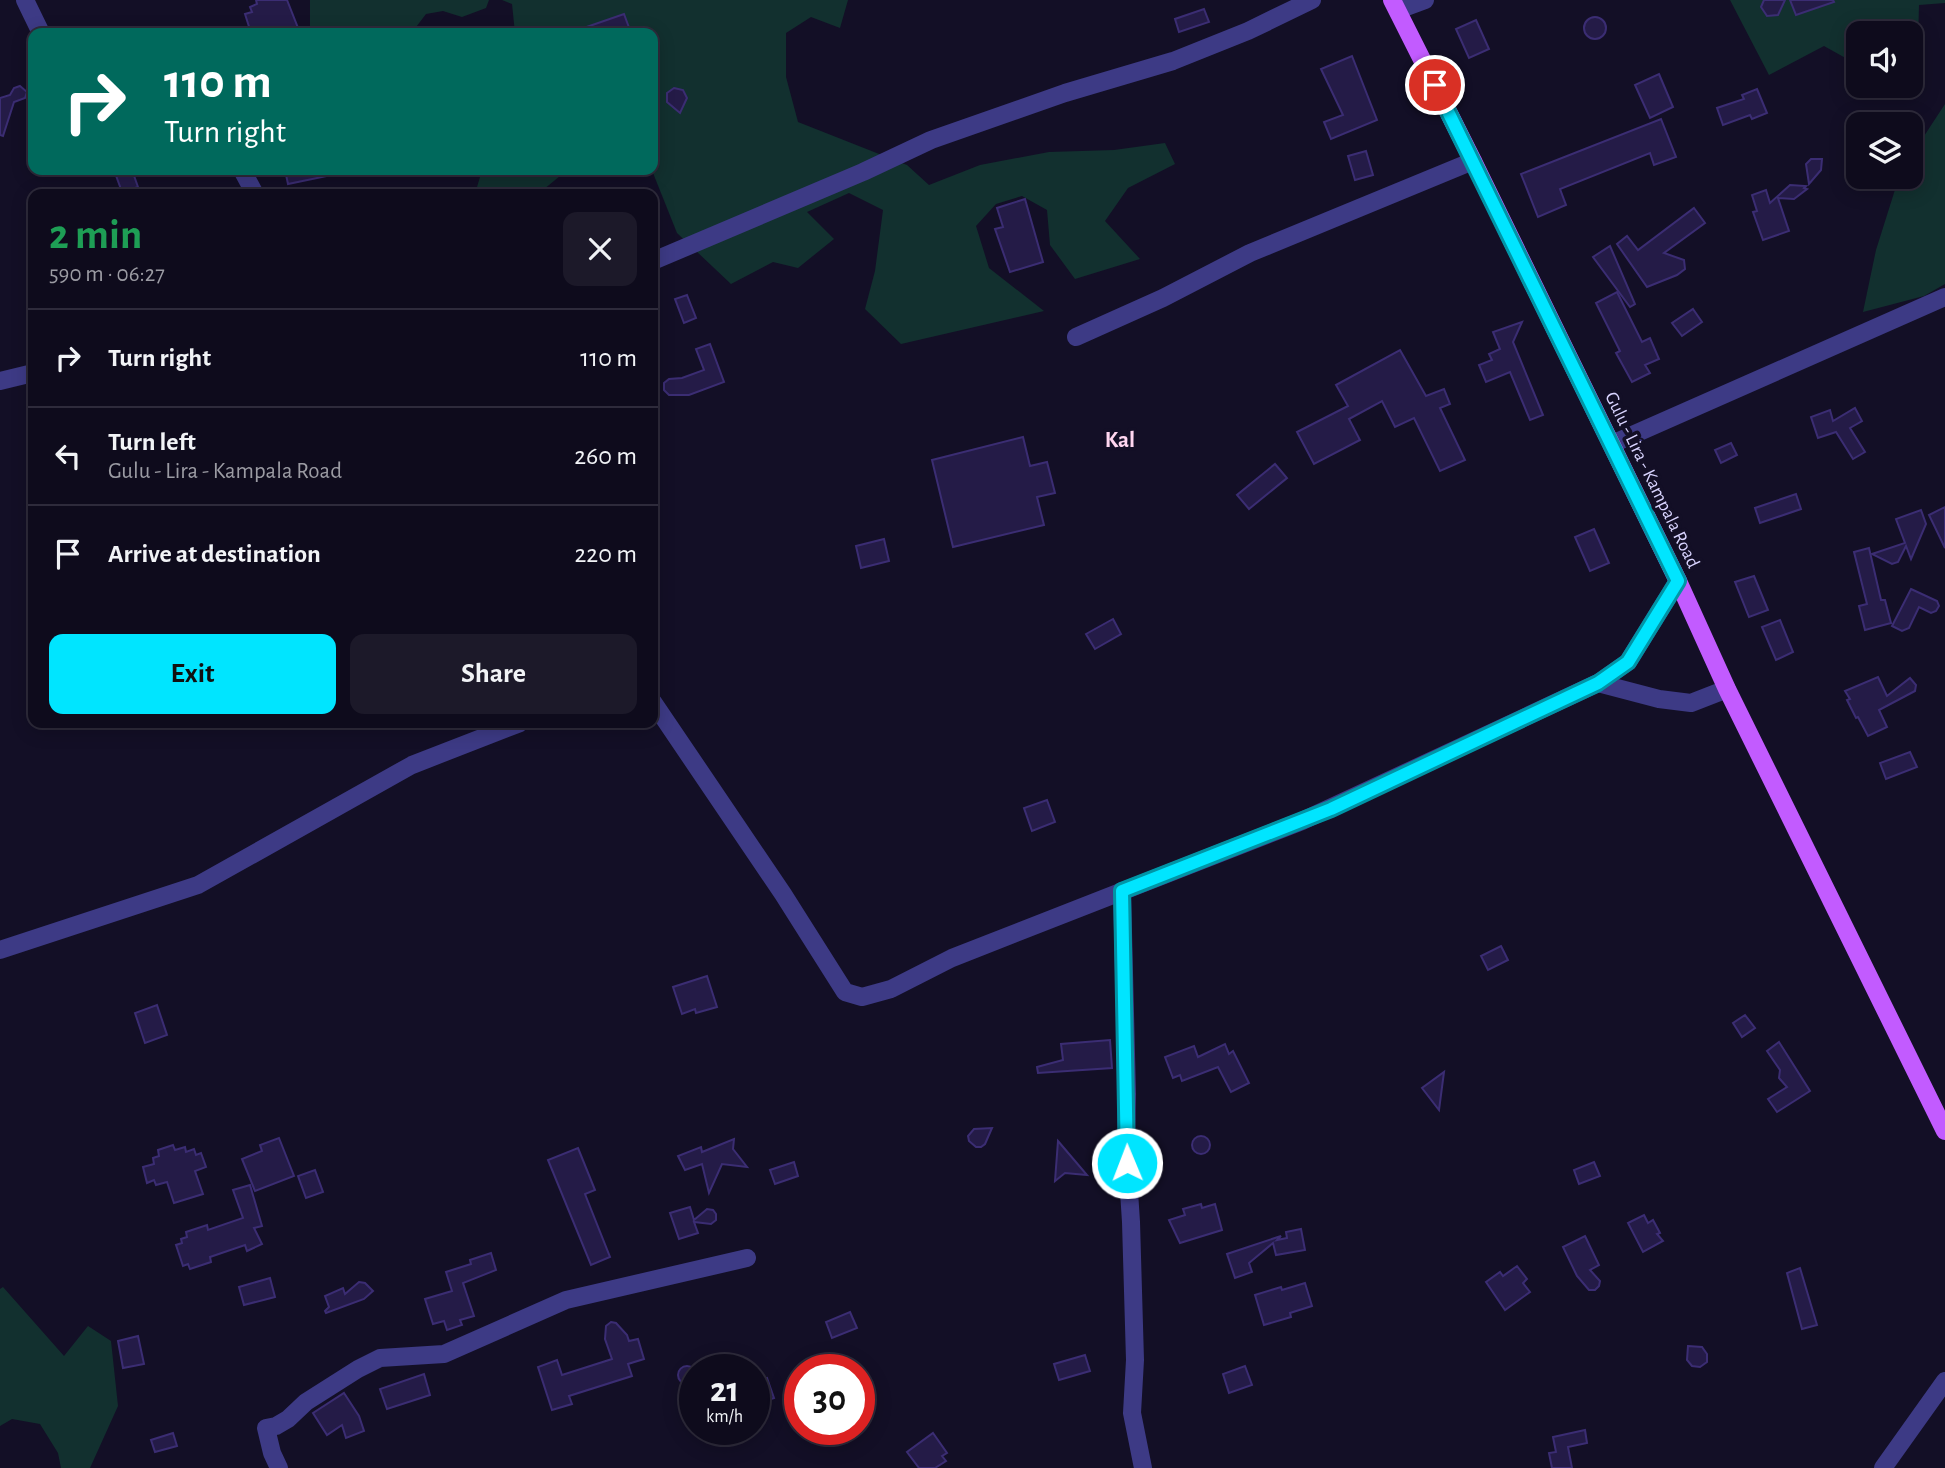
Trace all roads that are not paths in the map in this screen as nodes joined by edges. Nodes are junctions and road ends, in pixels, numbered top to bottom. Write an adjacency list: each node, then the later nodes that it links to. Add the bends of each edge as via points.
1 (25, 0): 5 (street)
2 (1312, 0): 7 (street, via 1173,61 931,140)
3 (1425, 0): 4 (street)
4 (1395, 5): 6 (main road, Gulu - Lira - Kampala Road)
5 (39, 28)
6 (1473, 160): 9 (street, via 1250,253); 12 (main road, Gulu - Lira - Kampala Road)
7 (658, 259)
8 (1945, 297): 12 (street)
9 (1076, 337)
10 (28, 374): 11 (street)
11 (0, 382)
12 (1612, 444): 13 (main road, Gulu - Lira - Kampala Road)
13 (1678, 581): 14 (street, via 1628,662); 15 (main road, Gulu - Lira - Kampala Road)
14 (1598, 683): 15 (street, via 1691,703); 18 (street, via 1331,809)
15 (1727, 689): 20 (main road, Gulu - Lira - Kampala Road)
16 (658, 709): 18 (street, via 845,992 862,997 891,989 952,958)
17 (507, 728): 19 (street, via 412,765 198,885)
18 (1122, 891): 24 (street, via 1135,1360 1132,1413)
19 (0, 950)
20 (1945, 1131)
21 (747, 1258): 23 (street, via 566,1300 444,1354 380,1358 306,1402 288,1419 266,1428)
22 (1945, 1381): 25 (street)
23 (279, 1468)
24 (1143, 1468)
25 (1883, 1468)

